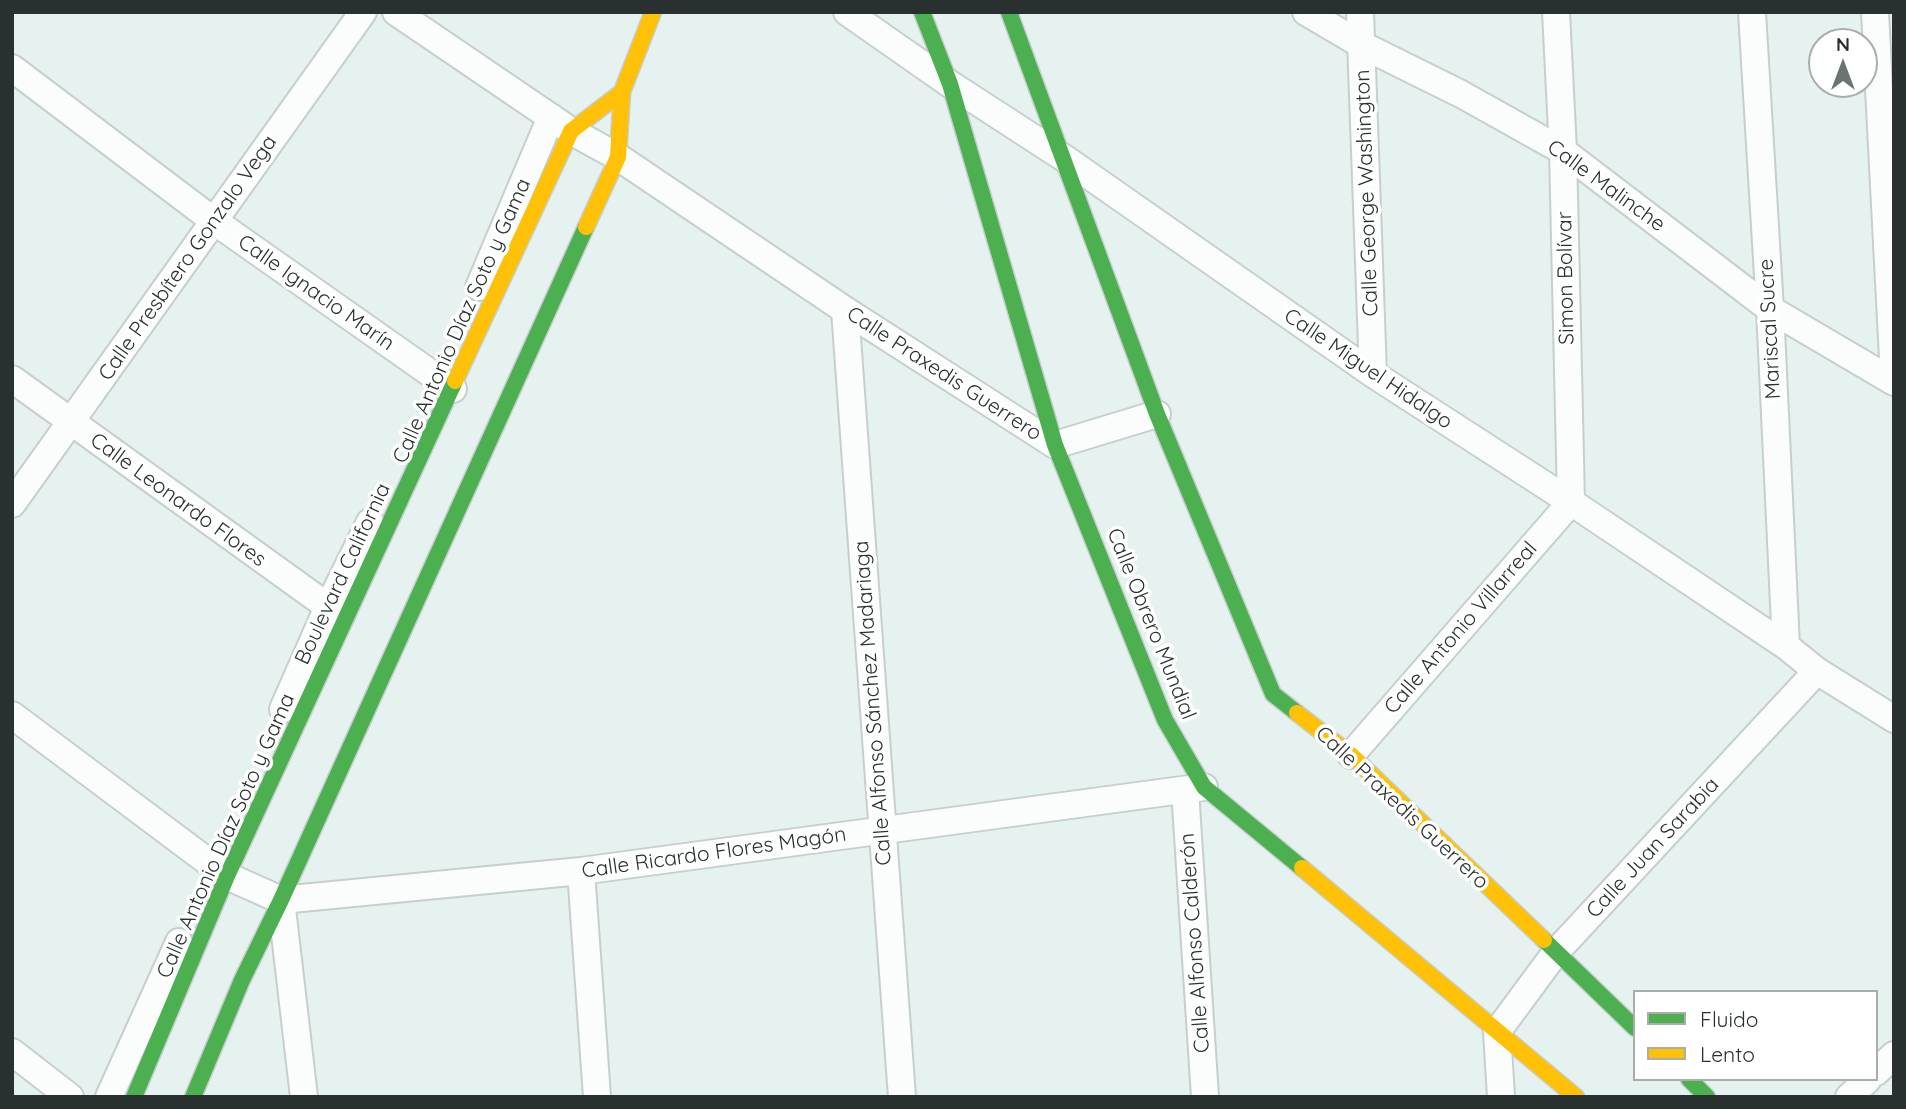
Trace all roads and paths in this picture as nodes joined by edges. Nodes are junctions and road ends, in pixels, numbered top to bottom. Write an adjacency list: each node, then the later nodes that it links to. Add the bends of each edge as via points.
1 (363, 12): 20 (street, Calle Presbítero Gonzalo Vega)
2 (396, 12): 16 (street, Calle Praxedis Guerrero)
3 (653, 12): 15 (street)
4 (847, 12): 14 (street, Calle Miguel Hidalgo)
5 (922, 12): 14 (street, Calle Obrero Mundial)
6 (1009, 12): 19 (street)
7 (1306, 12): 12 (street, Calle Malinche)
8 (1360, 12): 12 (street, Calle George Washington)
9 (1556, 12): 17 (street, Simon Bolívar)
10 (1752, 12): 21 (street, Mariscal Sucre)
11 (1875, 12): 25 (street)
12 (1362, 45): 17 (street, Calle Malinche); 23 (street, Calle George Washington)
13 (12, 68): 20 (street, Calle Ignacio Marín)
14 (950, 84): 19 (street, Calle Miguel Hidalgo); 29 (street, Calle Obrero Mundial)
15 (622, 92): 16 (street); 18 (street)
16 (561, 124): 18 (street, Calle Praxedis Guerrero); 26 (street, Calle Antonio Díaz Soto y Gama)
17 (1563, 151): 21 (street, Calle Malinche); 30 (street, Simon Bolívar)
18 (618, 157): 22 (street, Calle Praxedis Guerrero); 42 (street)
19 (1063, 158): 23 (street, Calle Miguel Hidalgo); 27 (street)
20 (214, 222): 26 (street, Calle Ignacio Marín); 28 (street, Calle Presbítero Gonzalo Vega)
21 (1770, 309): 25 (street, Calle Malinche); 33 (street, Mariscal Sucre)
22 (845, 310): 29 (street, Calle Praxedis Guerrero); 39 (street, Calle Alfonso Sánchez Madariaga)
23 (1373, 374): 30 (street, Calle Miguel Hidalgo)
24 (12, 379): 28 (street, Calle Leonardo Flores)
25 (1894, 379)
26 (447, 384): 32 (street, Calle Antonio Díaz Soto y Gama)
27 (1157, 414): 29 (street, Calle Praxedis Guerrero); 37 (street, Calle Praxedis Guerrero, via 1273,694)
28 (71, 422): 31 (street, Calle Presbítero Gonzalo Vega); 32 (street, Calle Leonardo Flores)
29 (1055, 446): 38 (street, Calle Obrero Mundial)
30 (1571, 502): 33 (street, Calle Miguel Hidalgo); 37 (street, Calle Antonio Villarreal)
31 (12, 504)
32 (337, 613): 40 (street, Calle Antonio Díaz Soto y Gama)
33 (1786, 646): 34 (street, Calle Miguel Hidalgo)
34 (1817, 671): 36 (street, Calle Miguel Hidalgo); 43 (street, Calle Juan Sarabia)
35 (12, 715): 40 (street, Calle Ricardo Flores Magón)
36 (1894, 719)
37 (1350, 755): 43 (street, Calle Praxedis Guerrero)
38 (1195, 789): 39 (street, Calle Ricardo Flores Magón); 45 (street, Calle Obrero Mundial); 58 (street, Calle Alfonso Calderón)
39 (883, 830): 41 (street, Calle Ricardo Flores Magón); 57 (street, Calle Alfonso Sánchez Madariaga)
40 (221, 871): 42 (street, Calle Ricardo Flores Magón); 52 (street, Calle Antonio Díaz Soto y Gama); 53 (street)
41 (581, 871): 42 (street, Calle Ricardo Flores Magón); 56 (street)
42 (281, 900): 54 (street); 55 (street)
43 (1556, 952): 44 (street, Calle Praxedis Guerrero); 45 (street, Calle Juan Sarabia)
44 (1633, 1026)
45 (1497, 1032): 59 (street); 60 (street, Calle Obrero Mundial)
46 (12, 1052): 51 (street)
47 (1894, 1055): 48 (street)
48 (1878, 1070)
49 (1691, 1081): 61 (street)
50 (1866, 1081): 62 (street)
51 (70, 1097)
52 (109, 1097)
53 (134, 1097)
54 (193, 1097)
55 (304, 1097)
56 (597, 1097)
57 (902, 1097)
58 (1205, 1097)
59 (1500, 1097)
60 (1576, 1097)
61 (1707, 1097)
62 (1849, 1097)

